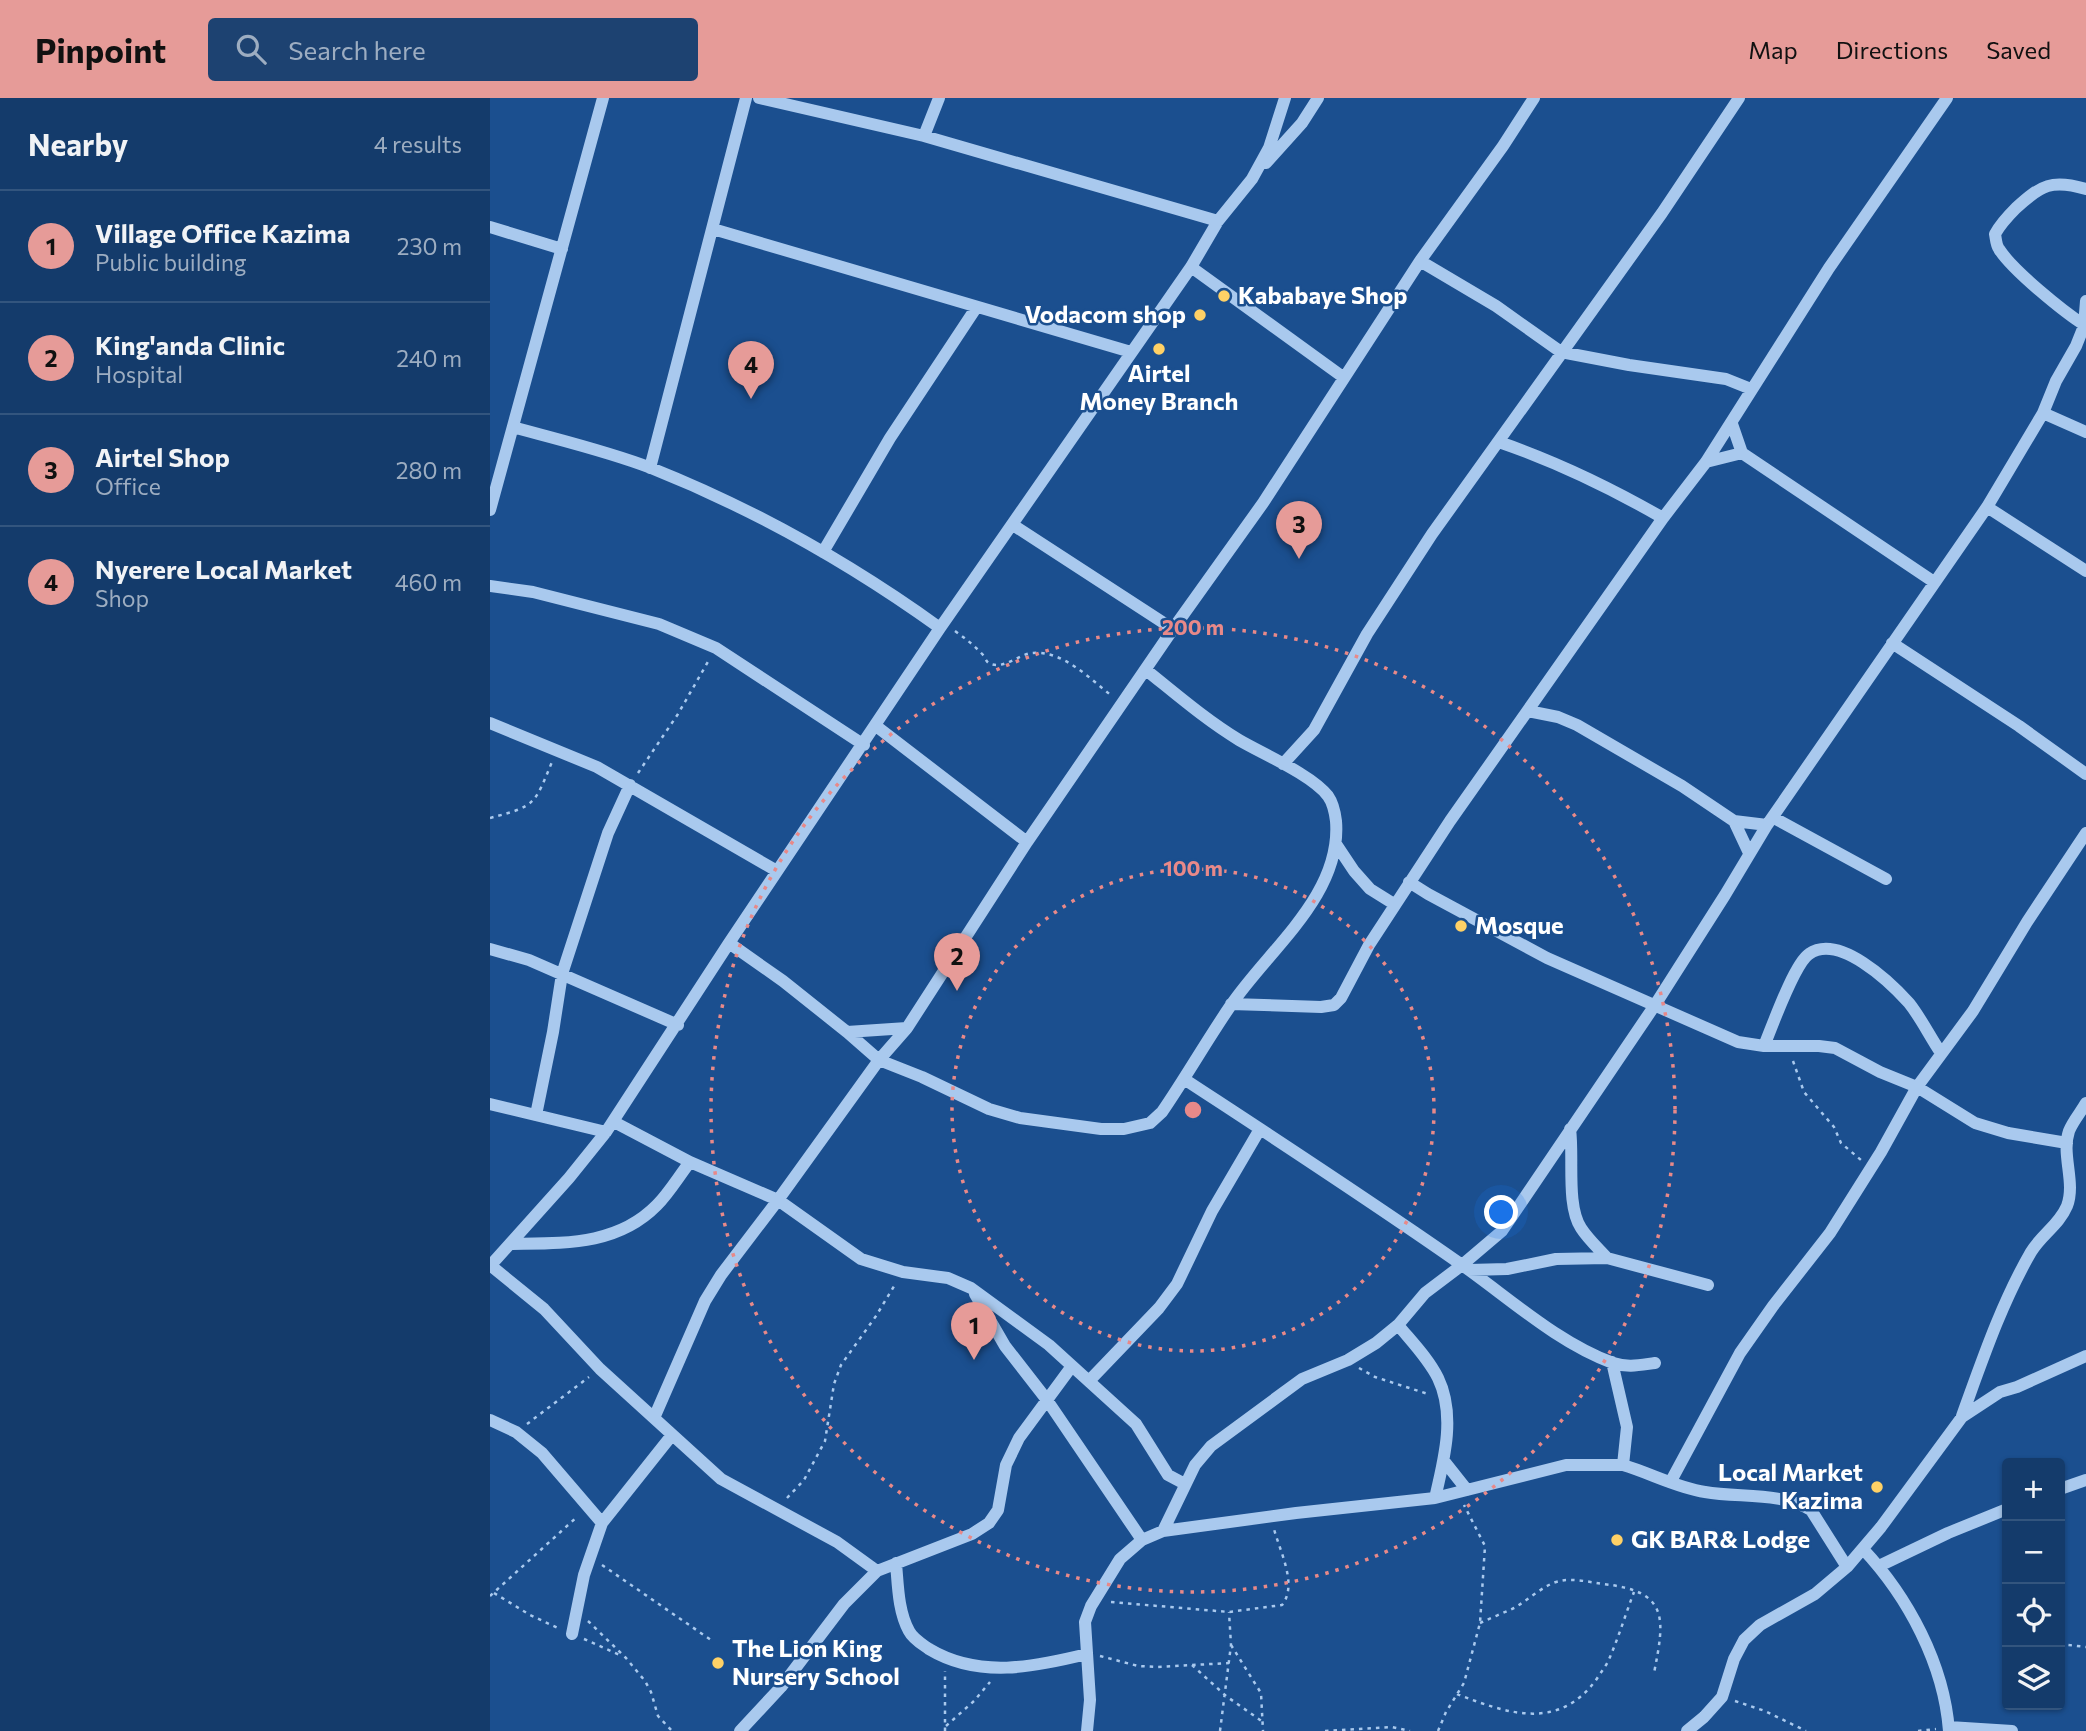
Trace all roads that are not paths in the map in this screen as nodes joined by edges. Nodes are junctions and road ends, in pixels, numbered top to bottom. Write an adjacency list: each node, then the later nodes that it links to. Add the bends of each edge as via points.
1 (603, 98): 16 (street)
2 (746, 98): 15 (street)
3 (760, 98): 10 (street)
4 (939, 98): 10 (street)
5 (1285, 98): 11 (street, via 1269,148)
6 (1318, 98): 11 (street)
7 (1534, 98): 17 (street)
8 (1739, 98): 23 (street)
9 (1947, 98): 25 (street)
10 (924, 136): 13 (street)
11 (1252, 179): 13 (street)
12 (2086, 189): 21 (street, via 2068,184 2044,186 2000,223 1995,234 1998,248 2008,260)
13 (1218, 221): 18 (street)
14 (490, 227): 16 (street)
15 (713, 229): 20 (street); 35 (street)
16 (562, 248): 30 (street)
17 (1420, 261): 23 (street); 24 (street)
18 (1191, 267): 22 (street); 24 (street)
19 (2086, 301): 21 (street)
20 (976, 308): 22 (street); 40 (street, via 890,438)
21 (2085, 326): 26 (street)
22 (1131, 352): 39 (street)
23 (1561, 352): 25 (street, via 1726,379); 32 (street)
24 (1343, 377): 45 (street)
25 (1751, 389): 28 (street)
26 (2043, 413): 27 (street); 29 (street)
27 (2057, 420): 29 (street); 31 (street)
28 (1732, 424): 33 (street); 34 (street)
29 (2036, 426): 36 (street)
30 (513, 427): 35 (street); 37 (street)
31 (2086, 432)
32 (1499, 442): 38 (street, via 1546,458); 52 (street, via 1367,635 1314,730)
33 (1742, 453): 34 (street); 42 (street)
34 (1706, 462): 38 (street)
35 (650, 468): 40 (street, via 745,510)
36 (1987, 507): 41 (street); 42 (street)
37 (490, 510)
38 (1662, 518): 48 (street)
39 (1013, 525): 44 (street); 45 (street)
40 (823, 552): 44 (street)
41 (2086, 570)
42 (1934, 582): 46 (street)
43 (490, 586): 51 (street, via 533,592 659,624 716,648)
44 (942, 626): 50 (street)
45 (1173, 629): 47 (street)
46 (1892, 643): 53 (street); 56 (street)
47 (1146, 670): 52 (street, via 1237,739); 58 (street)
48 (1528, 711): 55 (street, via 1577,725); 63 (street)
49 (490, 723): 54 (street)
50 (876, 726): 51 (street); 58 (street)
51 (864, 745): 61 (street)
52 (1283, 764): 59 (street, via 1330,798)
53 (2086, 774)
54 (630, 785): 61 (street); 67 (street, via 608,833)
55 (1734, 821): 56 (street); 60 (street)
56 (1770, 822): 60 (street); 62 (street)
57 (2086, 833): 74 (street)
58 (1027, 842): 71 (street)
59 (1336, 844): 64 (street, via 1370,889); 68 (street, via 1318,892)
60 (1749, 853): 69 (street)
61 (777, 871): 65 (street)
62 (1886, 879)
63 (1409, 882): 64 (street); 69 (street, via 1547,958)
64 (1394, 904): 68 (street, via 1335,1005)
65 (729, 943): 70 (street); 72 (street)
66 (490, 948): 67 (street)
67 (562, 974): 70 (street); 80 (street)
68 (1231, 1004): 76 (street)
69 (1655, 1005): 73 (street, via 1738,1042); 84 (street)
70 (678, 1025): 82 (street)
71 (907, 1028): 72 (street); 75 (street)
72 (847, 1032): 75 (street)
73 (1763, 1046): 74 (street, via 1806,955 1834,950 1859,959 1887,981 1910,1005); 77 (street, via 1835,1048)
74 (1941, 1054): 77 (street)
75 (879, 1060): 76 (street, via 989,1109 1101,1129 1150,1123); 87 (street)
76 (1184, 1079): 83 (street)
77 (1917, 1087): 85 (street, via 1975,1123); 108 (street, via 1830,1233 1740,1353)
78 (2086, 1103): 81 (street)
79 (490, 1104): 80 (street)
80 (536, 1115): 82 (street)
81 (2081, 1122): 85 (street, via 2070,1130)
82 (610, 1127): 86 (street); 88 (street)
83 (1260, 1129): 91 (street); 99 (street, via 1212,1211 1177,1284)
84 (1570, 1129): 89 (street, via 1576,1218); 91 (street, via 1502,1231)
85 (2067, 1143): 101 (street, via 2070,1187 2066,1208 2032,1249 2008,1295)
86 (690, 1162): 87 (street); 88 (street, via 657,1205 612,1235)
87 (778, 1200): 93 (street, via 861,1259 903,1272 948,1278); 102 (street, via 705,1301)
88 (510, 1244): 90 (street)
89 (1607, 1258): 91 (street, via 1556,1259 1507,1269); 92 (street)
90 (490, 1266): 102 (street, via 544,1309)
91 (1465, 1268): 94 (street, via 1425,1293); 96 (street, via 1561,1335)
92 (1708, 1285)
93 (971, 1288): 98 (street); 100 (street, via 1005,1346)
94 (1398, 1325): 105 (street, via 1440,1381 1448,1431); 109 (street, via 1348,1360 1302,1379 1241,1422 1203,1455)
95 (2086, 1356): 101 (street, via 2000,1392)
96 (1612, 1362): 97 (street); 106 (street, via 1627,1427)
97 (1655, 1363)
98 (1072, 1366): 99 (street); 100 (street)
99 (1088, 1381): 109 (street, via 1136,1424 1168,1475)
100 (1047, 1400): 116 (street); 118 (street, via 1010,1456 998,1510 989,1523)
101 (1962, 1417): 117 (street)
102 (654, 1418): 104 (street)
103 (490, 1420): 114 (street, via 516,1432 542,1453)
104 (672, 1435): 114 (street); 121 (street, via 721,1479 838,1542)
105 (1444, 1461): 111 (street); 112 (street)
106 (1623, 1465): 108 (street); 111 (street, via 1566,1465)
107 (2086, 1480): 110 (street)
108 (1671, 1481): 120 (street, via 1703,1492 1780,1499 1806,1507)
109 (1185, 1484): 115 (street)
110 (2065, 1487)
111 (1462, 1491): 112 (street)
112 (1436, 1498): 115 (street)
113 (2002, 1511): 119 (street)
114 (602, 1523): 122 (street)
115 (1163, 1531): 116 (street)
116 (1142, 1540): 123 (street, via 1120,1559 1094,1601 1085,1622)
117 (1863, 1549): 119 (street); 120 (street)
118 (896, 1563): 121 (street); 123 (street, via 900,1604 911,1634 945,1657 1002,1669)
119 (1879, 1566): 124 (street, via 1902,1596 1930,1654)
120 (1847, 1567): 127 (street, via 1815,1594 1760,1625 1744,1640 1722,1697)
121 (877, 1572): 125 (street, via 844,1604 781,1687)
122 (572, 1634)
123 (1087, 1654): 126 (street)
124 (1949, 1729): 128 (street)
125 (740, 1731)
126 (1087, 1731)
127 (1687, 1731)
128 (2012, 1731)

